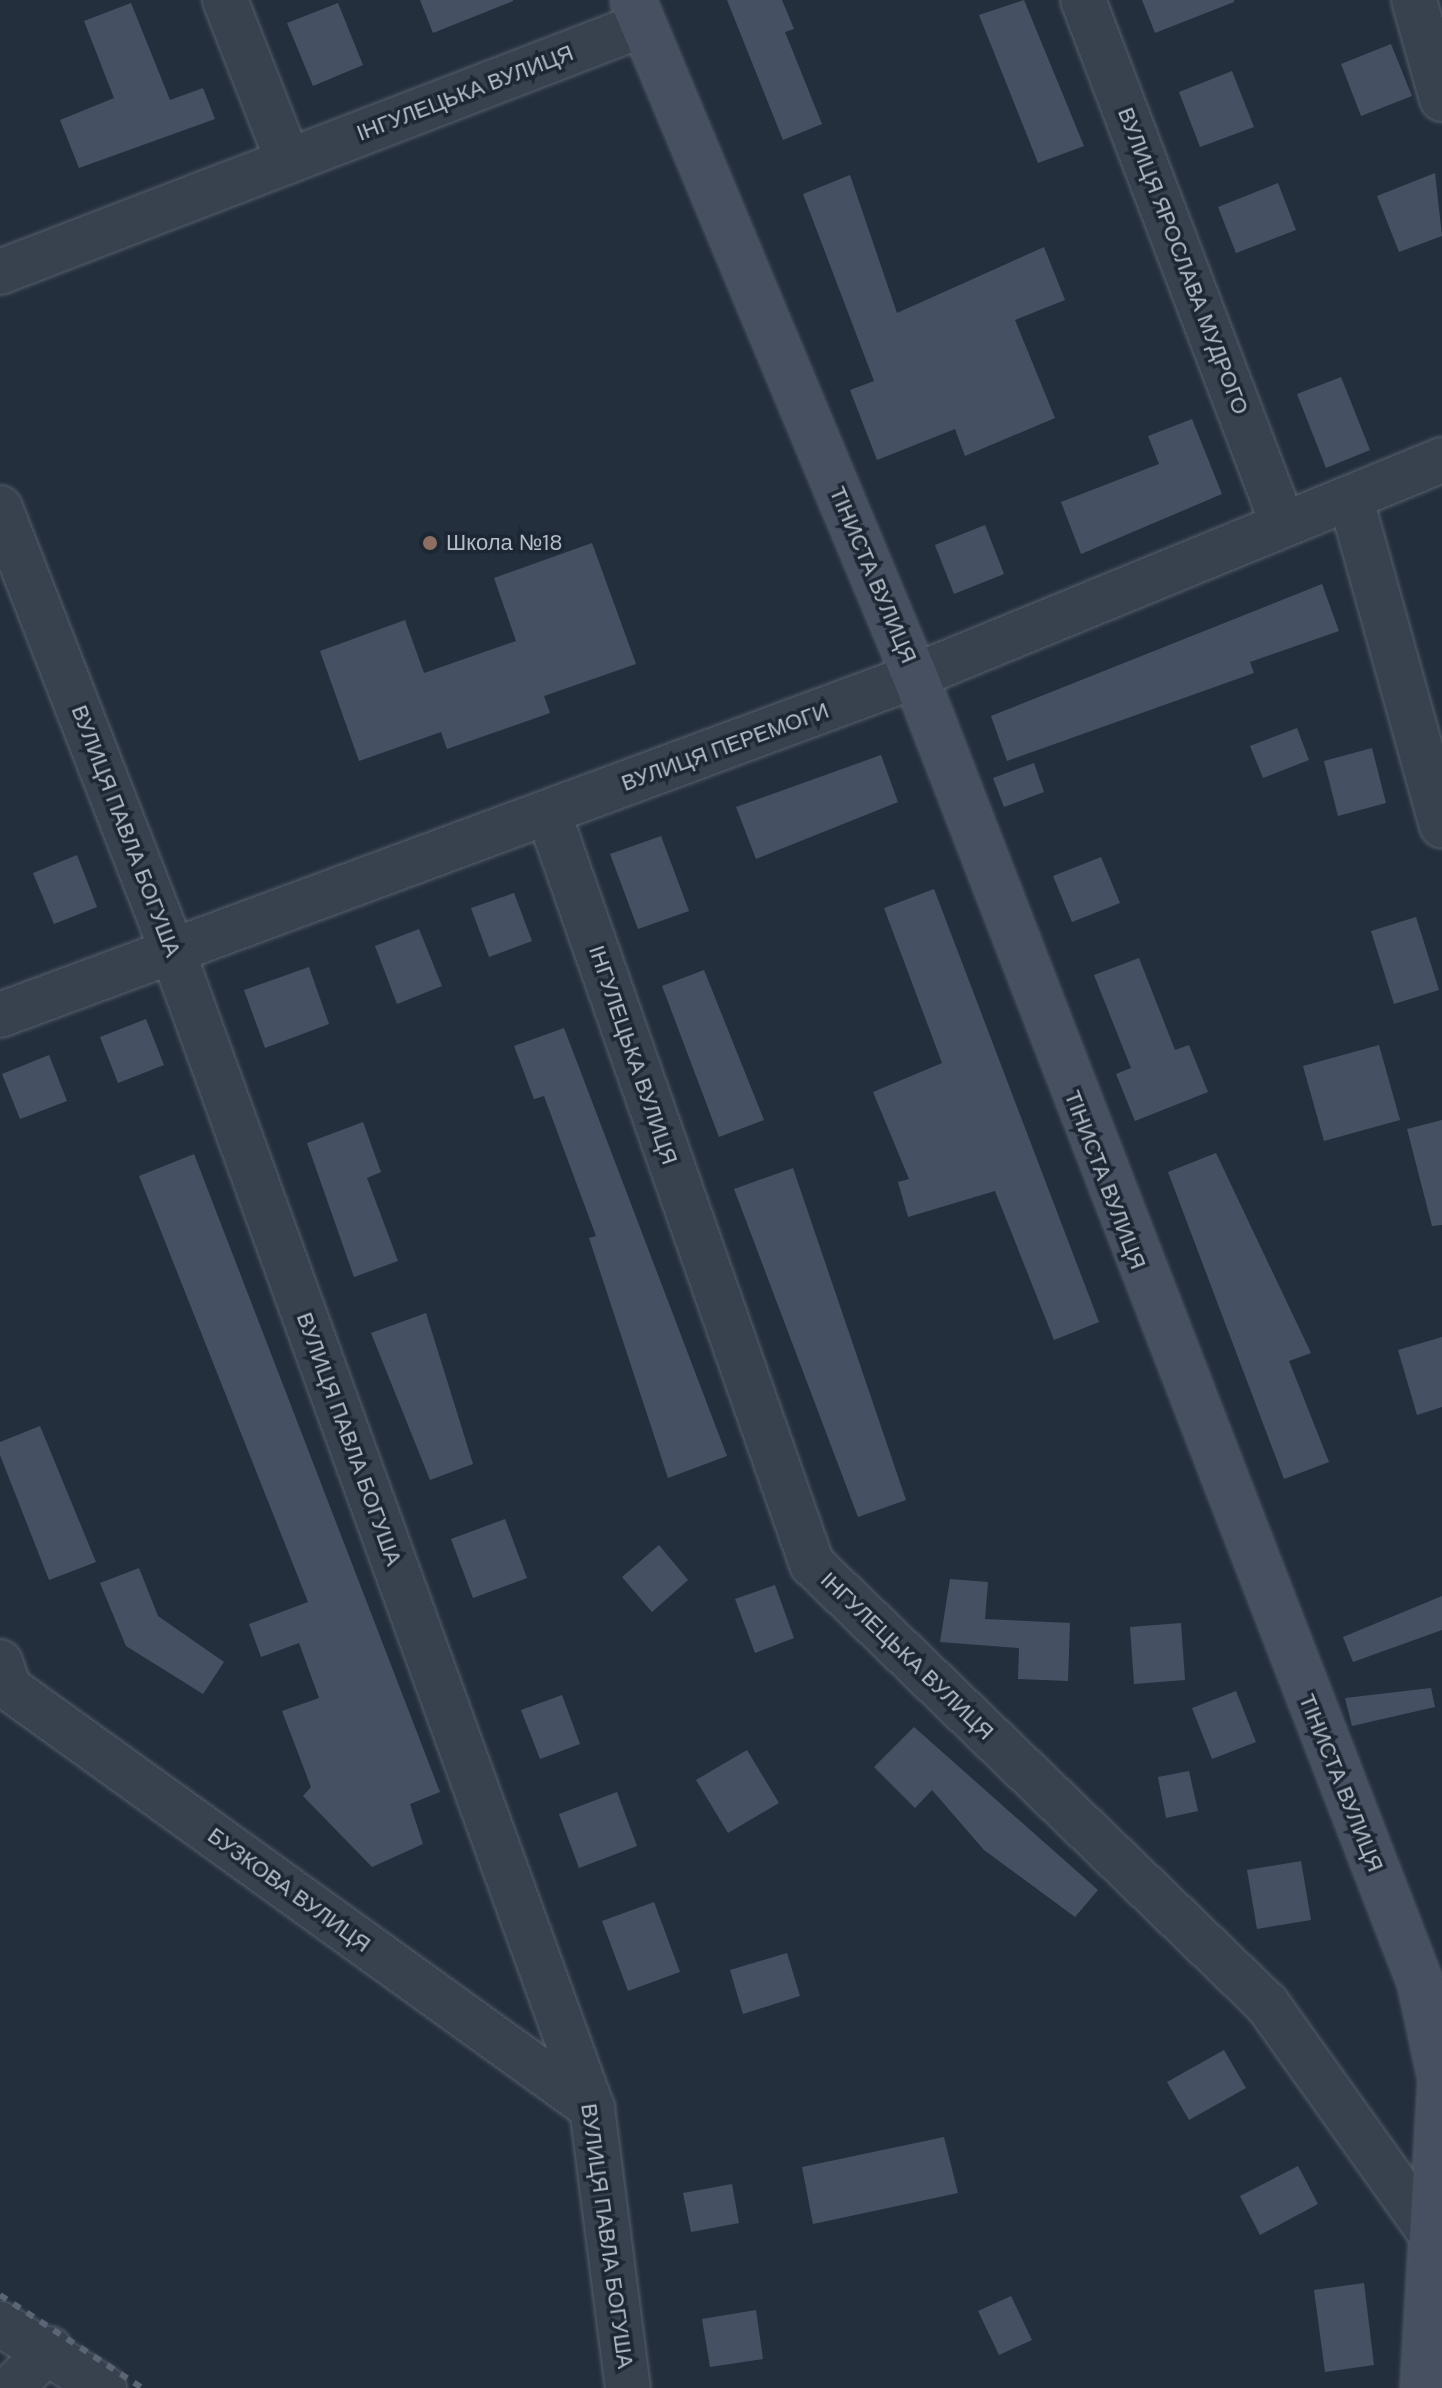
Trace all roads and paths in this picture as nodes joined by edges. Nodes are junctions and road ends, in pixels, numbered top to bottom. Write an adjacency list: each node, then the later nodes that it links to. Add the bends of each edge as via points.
1 (225, 0): 6 (street)
2 (1083, 0): 11 (street, ВУЛИЦЯ ЯРОСЛАВА МУДРОГО)
3 (1414, 0): 5 (street)
4 (638, 12): 6 (street, ІНГУЛЕЦЬКА ВУЛИЦЯ); 12 (street, ТІНИСТА ВУЛИЦЯ)
5 (1442, 99)
6 (288, 161): 7 (street, ІНГУЛЕЦЬКА ВУЛИЦЯ)
7 (0, 272)
8 (1442, 460): 9 (street, ВУЛИЦЯ ПЕРЕМОГИ)
9 (1351, 500): 11 (street, ВУЛИЦЯ ПЕРЕМОГИ); 14 (street)
10 (0, 508): 15 (street, ВУЛИЦЯ ПАВЛА БОГУША)
11 (1282, 522): 12 (street, ВУЛИЦЯ ПЕРЕМОГИ)
12 (915, 676): 13 (street, ВУЛИЦЯ ПЕРЕМОГИ); 18 (street, ТІНИСТА ВУЛИЦЯ)
13 (548, 812): 15 (street, ВУЛИЦЯ ПЕРЕМОГИ); 20 (street, ІНГУЛЕЦЬКА ВУЛИЦЯ, via 812,1564 1267,2004)
14 (1442, 826)
15 (171, 947): 16 (street, ВУЛИЦЯ ПЕРЕМОГИ); 19 (street, ВУЛИЦЯ ПАВЛА БОГУША)
16 (0, 1015)
17 (0, 1662): 19 (street, БУЗКОВА ВУЛИЦЯ, via 9,1688)
18 (1431, 1980): 20 (street, ТІНИСТА ВУЛИЦЯ, via 1441,2079)
19 (592, 2108): 25 (street, ВУЛИЦЯ ПАВЛА БОГУША)
20 (1432, 2235): 26 (street, ТІНИСТА ВУЛИЦЯ)
21 (0, 2324): 22 (street)
22 (50, 2349): 23 (street); 24 (street)
23 (11, 2388)
24 (104, 2388)
25 (628, 2388)
26 (1423, 2388)

